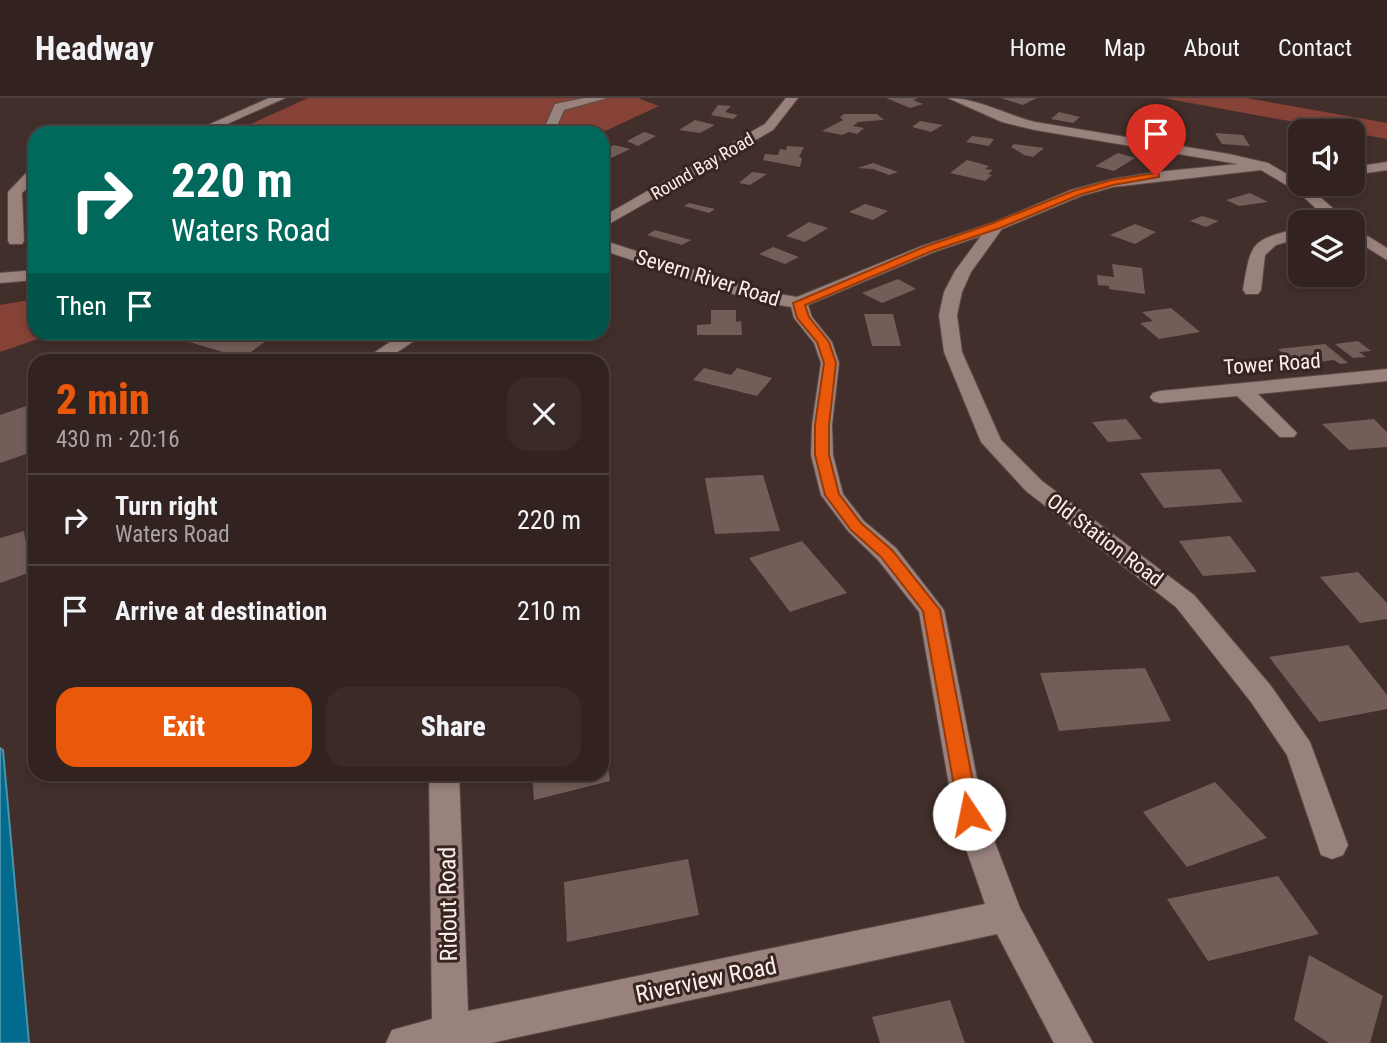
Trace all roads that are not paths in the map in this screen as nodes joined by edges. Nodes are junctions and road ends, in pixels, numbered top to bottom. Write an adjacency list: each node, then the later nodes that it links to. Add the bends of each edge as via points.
1 (279, 98): 5 (street)
2 (601, 98): 6 (street, via 559,107)
3 (792, 98): 14 (street, Round Bay Road, via 769,127)
4 (954, 98): 7 (street, via 1035,126)
5 (213, 126)
6 (551, 126)
7 (1263, 166): 10 (street); 15 (street, via 1112,183)
8 (1387, 166): 9 (street)
9 (1365, 169)
10 (1288, 175)
11 (28, 179): 18 (street, via 15,192)
12 (1313, 196): 13 (street)
13 (1328, 210)
14 (609, 219)
15 (997, 226): 24 (street, via 928,249); 32 (street, Old Station Road, via 963,271 948,315 953,352 992,442 1034,486 1185,601 1261,694 1300,751)
16 (1288, 237): 23 (street, via 1270,242 1257,253)
17 (1365, 240): 20 (street)
18 (16, 242)
19 (609, 247): 24 (street, Severn River Road, via 757,296)
20 (1387, 255)
21 (28, 276): 22 (street)
22 (0, 278)
23 (1252, 290)
24 (799, 303): 33 (street, Severn River Road, via 830,363 822,455 832,495 932,610 969,814)
25 (406, 340): 26 (street)
26 (382, 354)
27 (1387, 375): 28 (street, Tower Road, via 1317,385)
28 (1240, 388): 29 (street, Tower Road); 30 (street)
29 (1160, 397)
30 (1287, 433)
31 (444, 781): 34 (street, Ridout Road)
32 (1332, 845)
33 (1006, 916): 34 (street, Riverview Road); 36 (street, Severn River Road)
34 (451, 1035): 35 (street, Riverview Road)
35 (405, 1043)
36 (1074, 1043)

